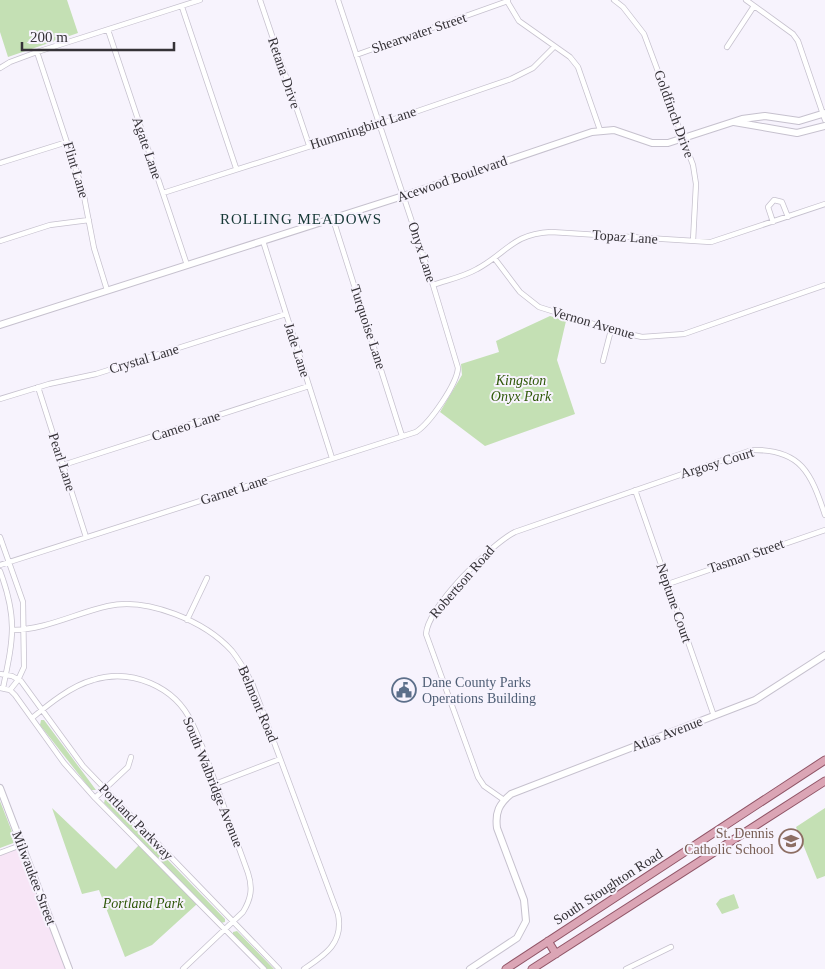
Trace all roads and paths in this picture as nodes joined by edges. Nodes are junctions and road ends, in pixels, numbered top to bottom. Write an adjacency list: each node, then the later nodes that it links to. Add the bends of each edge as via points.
1 (200, 0): 8 (street)
2 (260, 0): 22 (street, Retana Drive)
3 (338, 0): 13 (street, Onyx Lane)
4 (614, 0): 20 (street, Goldfinch Drive, via 644,34)
5 (746, 0): 7 (street)
6 (508, 1): 10 (street, via 519,21); 13 (street, Shearwater Street)
7 (754, 6): 11 (street); 15 (street, via 798,41)
8 (182, 7): 9 (street); 24 (street)
9 (108, 30): 12 (street); 25 (street, Agate Lane)
10 (554, 47): 17 (street, Hummingbird Lane, via 524,74); 19 (street, via 578,66)
11 (727, 47)
12 (37, 52): 14 (street); 21 (street, Flint Lane)
13 (356, 55): 17 (street, Onyx Lane)
14 (0, 68)
15 (824, 116): 16 (street, Acewood Boulevard, via 799,121 765,116)
16 (732, 122): 18 (street, via 789,133); 20 (street, Acewood Boulevard)
17 (380, 124): 22 (street, Hummingbird Lane); 26 (street, Onyx Lane)
18 (825, 126)
19 (600, 130): 20 (street, Acewood Boulevard, via 614,130 652,143); 26 (street, Acewood Boulevard)
20 (683, 140): 34 (street, Goldfinch Drive, via 693,165 696,184)
21 (67, 142): 23 (street); 30 (street, Flint Lane)
22 (309, 145): 24 (street, Hummingbird Lane)
23 (0, 164)
24 (236, 168): 25 (street, Hummingbird Lane)
25 (163, 193): 36 (street, Agate Lane)
26 (403, 196): 29 (street, Acewood Boulevard); 37 (street, Onyx Lane)
27 (825, 204): 28 (street, Topaz Lane)
28 (788, 217): 31 (street, Topaz Lane); 31 (street, via 782,202 774,200 768,207)
29 (333, 218): 33 (street, Acewood Boulevard); 48 (street, Turquoise Lane)
30 (89, 220): 32 (street, via 50,226); 39 (street, Flint Lane, via 94,248)
31 (773, 222): 34 (street, Topaz Lane, via 718,241)
32 (0, 241)
33 (262, 241): 36 (street, Acewood Boulevard); 40 (street, Jade Lane)
34 (693, 241): 35 (street, Topaz Lane, via 540,232 515,241)
35 (495, 258): 37 (street, Topaz Lane, via 468,274); 42 (street, Vernon Avenue, via 520,292 539,307)
36 (187, 265): 39 (street, Acewood Boulevard)
37 (433, 285): 46 (street, Onyx Lane, via 458,368)
38 (825, 285): 42 (street, Vernon Avenue, via 679,336 642,336)
39 (108, 290): 41 (street, Acewood Boulevard)
40 (286, 314): 44 (street, Jade Lane); 45 (street, Crystal Lane, via 96,374)
41 (0, 325)
42 (611, 330): 43 (street)
43 (603, 361)
44 (309, 386): 49 (street, Jade Lane); 50 (street, Cameo Lane)
45 (38, 387): 47 (street, Crystal Lane); 50 (street, Pearl Lane)
46 (449, 389): 48 (street, Garnet Lane, via 424,426)
47 (0, 399)
48 (402, 436): 49 (street, Garnet Lane)
49 (332, 458): 55 (street, Garnet Lane)
50 (63, 465): 55 (street, Pearl Lane)
51 (635, 490): 52 (street, Argosy Court, via 744,452 769,450 790,456 804,467 814,483); 60 (street, Neptune Court); 80 (street, Robertson Road, via 506,537 494,546 430,617 427,642 478,777 484,786)
52 (825, 515)
53 (825, 530): 60 (street, Tasman Street)
54 (0, 537): 56 (street)
55 (86, 537): 56 (street, Garnet Lane)
56 (9, 561): 57 (street, Garnet Lane); 63 (street, via 23,602)
57 (0, 564)
58 (0, 571): 62 (street, via 12,605)
59 (207, 578): 61 (street)
60 (668, 584): 70 (street, Neptune Court)
61 (187, 620): 63 (street, Belmont Road, via 150,606 123,604); 73 (street, Belmont Road, via 217,637 241,663 252,683)
62 (12, 630): 63 (street, Belmont Road); 65 (street, via 11,657)
63 (24, 630): 66 (street, via 24,667)
64 (825, 655): 70 (street, Atlas Avenue, via 758,699)
65 (3, 675): 66 (street, Portland Parkway); 67 (street)
66 (18, 680): 68 (street); 69 (street, Portland Parkway)
67 (2, 688): 68 (street)
68 (10, 690): 71 (street, Portland Parkway)
69 (41, 711): 71 (street, South Walbridge Avenue); 76 (street, South Walbridge Avenue, via 91,680 140,678 174,698 185,711); 78 (street, Portland Parkway)
70 (714, 716): 80 (street, Atlas Avenue, via 519,790)
71 (32, 718): 79 (street, Portland Parkway)
72 (131, 757): 78 (street, via 128,767)
73 (280, 759): 76 (street); 92 (street, Belmont Road, via 339,920 338,936 332,949)
74 (825, 760): 85 (main road, South Stoughton Road)
75 (825, 781): 87 (main road, South Stoughton Road)
76 (215, 784): 83 (street, South Walbridge Avenue, via 251,883 249,902)
77 (0, 788): 81 (street, Milwaukee Street)
78 (104, 790): 79 (street); 83 (street, Portland Parkway)
79 (94, 798): 84 (street, Portland Parkway)
80 (504, 800): 93 (street, via 496,816 497,828 524,900 526,921 517,938)
81 (21, 845): 82 (street); 88 (street, Milwaukee Street)
82 (0, 853)
83 (234, 922): 84 (street, South Walbridge Avenue); 91 (street, Portland Parkway)
84 (226, 930): 89 (street, South Walbridge Avenue); 90 (street, Portland Parkway)
85 (548, 941): 87 (main road); 94 (main road, South Stoughton Road)
86 (672, 947): 96 (street)
87 (556, 954): 95 (main road, South Stoughton Road)
88 (69, 969)
89 (183, 969)
90 (264, 969)
91 (279, 969)
92 (304, 969)
93 (470, 969)
94 (506, 969)
95 (532, 969)
96 (626, 969)

